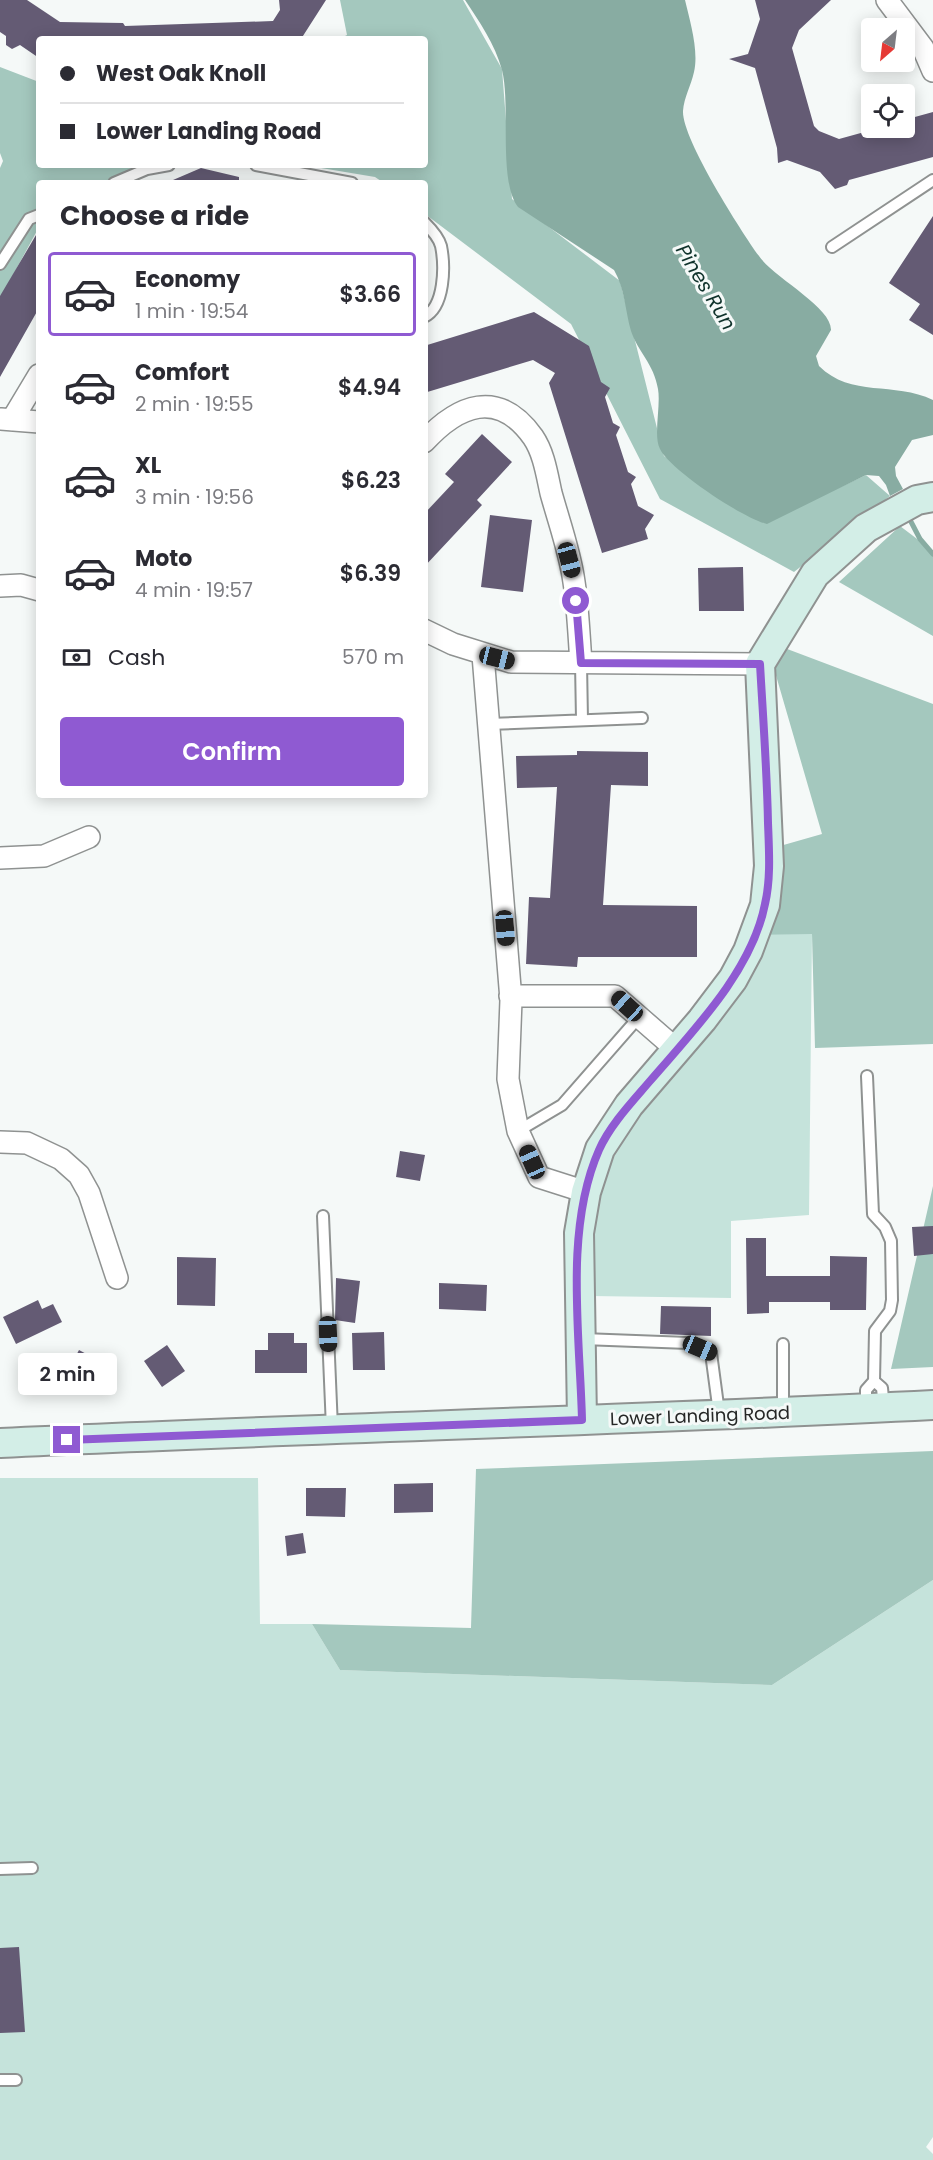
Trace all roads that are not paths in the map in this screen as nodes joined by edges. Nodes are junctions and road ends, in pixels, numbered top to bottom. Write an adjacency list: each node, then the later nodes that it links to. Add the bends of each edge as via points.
1 (887, 0): 2 (street, via 923,48)
2 (933, 71)
3 (152, 168): 5 (lane)
4 (272, 168): 6 (lane)
5 (121, 180)
6 (336, 180)
7 (933, 180): 10 (lane)
8 (36, 216): 11 (lane, via 29,219)
9 (428, 227): 12 (lane, via 440,243 442,263 439,302)
10 (832, 248)
11 (0, 264)
12 (428, 316)
13 (36, 379): 14 (street)
14 (6, 420): 15 (street)
15 (36, 422)
16 (428, 438): 22 (street, via 449,417 478,406 501,410 534,438 574,581)
17 (925, 499): 23 (street, via 866,528 815,574)
18 (0, 586): 19 (street)
19 (36, 589)
20 (428, 632): 21 (street)
21 (483, 655): 22 (street, via 511,662); 26 (street)
22 (581, 663): 23 (street); 25 (lane)
23 (760, 664): 31 (street, via 769,866 765,905 733,979)
24 (642, 717): 25 (lane)
25 (582, 720): 26 (lane)
26 (488, 723): 29 (street)
27 (89, 837): 28 (street, via 44,856)
28 (0, 858)
29 (510, 996): 30 (street, via 615,996); 33 (street, via 508,1078)
30 (639, 1017): 31 (street); 33 (lane, via 562,1105)
31 (677, 1050): 35 (street, via 629,1105 600,1149)
32 (867, 1076): 40 (lane, via 873,1214 891,1241 892,1300 890,1311 875,1331)
33 (518, 1131): 35 (street, via 538,1177)
34 (0, 1142): 37 (street, via 27,1143 61,1159 79,1175 89,1193)
35 (585, 1192): 38 (street, via 579,1233)
36 (323, 1216): 46 (lane)
37 (117, 1278)
38 (580, 1339): 44 (lane, via 688,1343 711,1353); 45 (street)
39 (783, 1344): 43 (lane)
40 (874, 1381): 42 (lane, via 882,1388); 42 (lane, via 866,1390)
41 (933, 1406): 42 (street, Lower Landing Road)
42 (875, 1408): 43 (street, Lower Landing Road)
43 (783, 1413): 44 (street, Lower Landing Road)
44 (719, 1417): 45 (street, Lower Landing Road)
45 (582, 1420): 46 (street, Lower Landing Road)
46 (332, 1428): 47 (street, Lower Landing Road)
47 (0, 1443)
48 (32, 1868): 49 (lane)
49 (0, 1869)
50 (0, 2080): 51 (lane)
51 (16, 2080)

